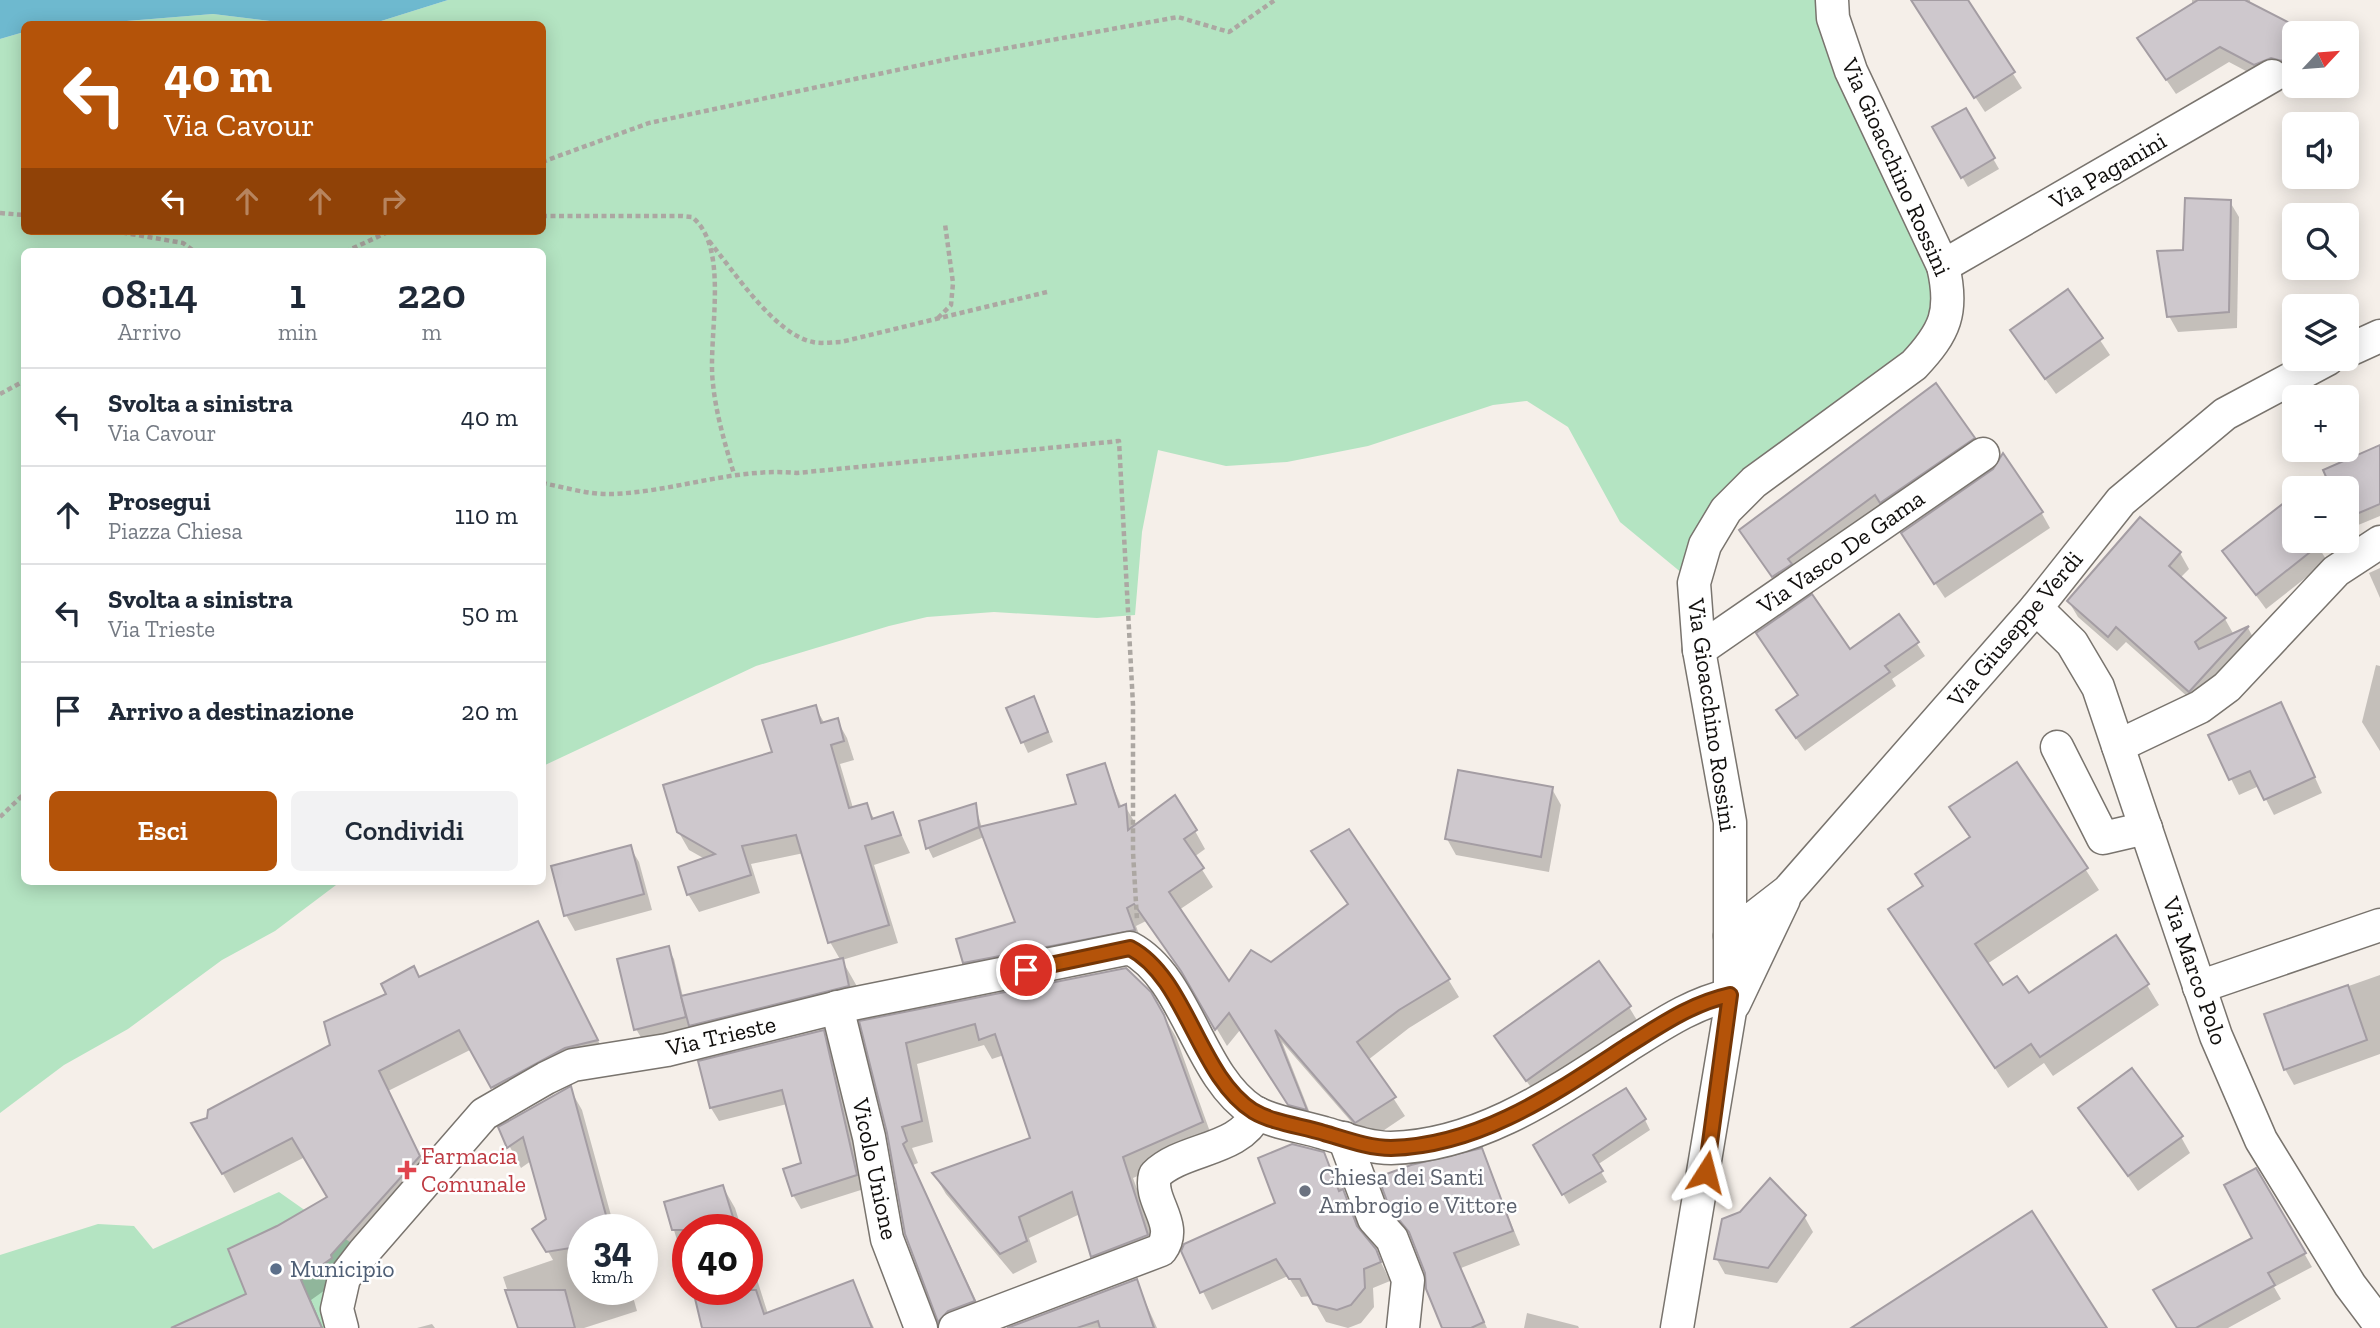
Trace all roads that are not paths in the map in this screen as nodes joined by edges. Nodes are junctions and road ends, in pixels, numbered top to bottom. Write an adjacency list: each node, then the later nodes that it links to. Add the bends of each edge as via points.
1 (1832, 0): 3 (street, Via Gioacchino Rossini, via 1833,18 1851,71)
2 (2272, 76): 3 (street, Via Paganini)
3 (1943, 266): 10 (street, Via Gioacchino Rossini, via 1949,292 1936,341 1914,365 1754,482 1714,524 1694,583)
4 (2380, 336): 5 (street)
5 (2359, 346)
6 (2306, 371): 9 (street, Via Giuseppe Verdi, via 2225,414 2121,501)
7 (1983, 454): 10 (street, Via Vasco De Gama)
8 (2380, 542): 11 (street, via 2336,571 2227,687 2200,708)
9 (2036, 608): 11 (street, Via Marco Polo, via 2079,654 2098,687); 14 (street, Via Giuseppe Verdi)
10 (1699, 650): 16 (street, Via Gioacchino Rossini, via 1730,822)
11 (2118, 746): 13 (street, Via Marco Polo)
12 (2057, 747): 13 (street, via 2103,838)
13 (2146, 828): 17 (street, Via Marco Polo)
14 (1788, 891): 16 (street, Via Giuseppe Verdi); 18 (street)
15 (2380, 925): 17 (street)
16 (1730, 936): 18 (street, Via Gioacchino Rossini)
17 (2199, 987): 22 (street, Via Marco Polo, via 2261,1140 2350,1285)
18 (1730, 1003): 21 (street, via 1684,1010 1554,1094 1474,1131 1390,1148); 27 (street)
19 (837, 1007): 20 (street, Via Trieste, via 1138,952 1178,1002 1228,1088); 23 (street, Via Trieste, via 667,1050 573,1065 484,1114 344,1278 337,1309); 24 (street, Vicolo Unione, via 869,1137 887,1239)
20 (1268, 1116): 21 (street); 25 (street, via 1242,1134 1172,1163 1155,1175 1153,1185 1168,1228 1168,1241 1161,1250)
21 (1343, 1138): 26 (street, via 1374,1219 1392,1240 1408,1280)
22 (2380, 1325)
23 (342, 1328)
24 (921, 1328)
25 (955, 1328)
26 (1403, 1328)
27 (1678, 1328)

